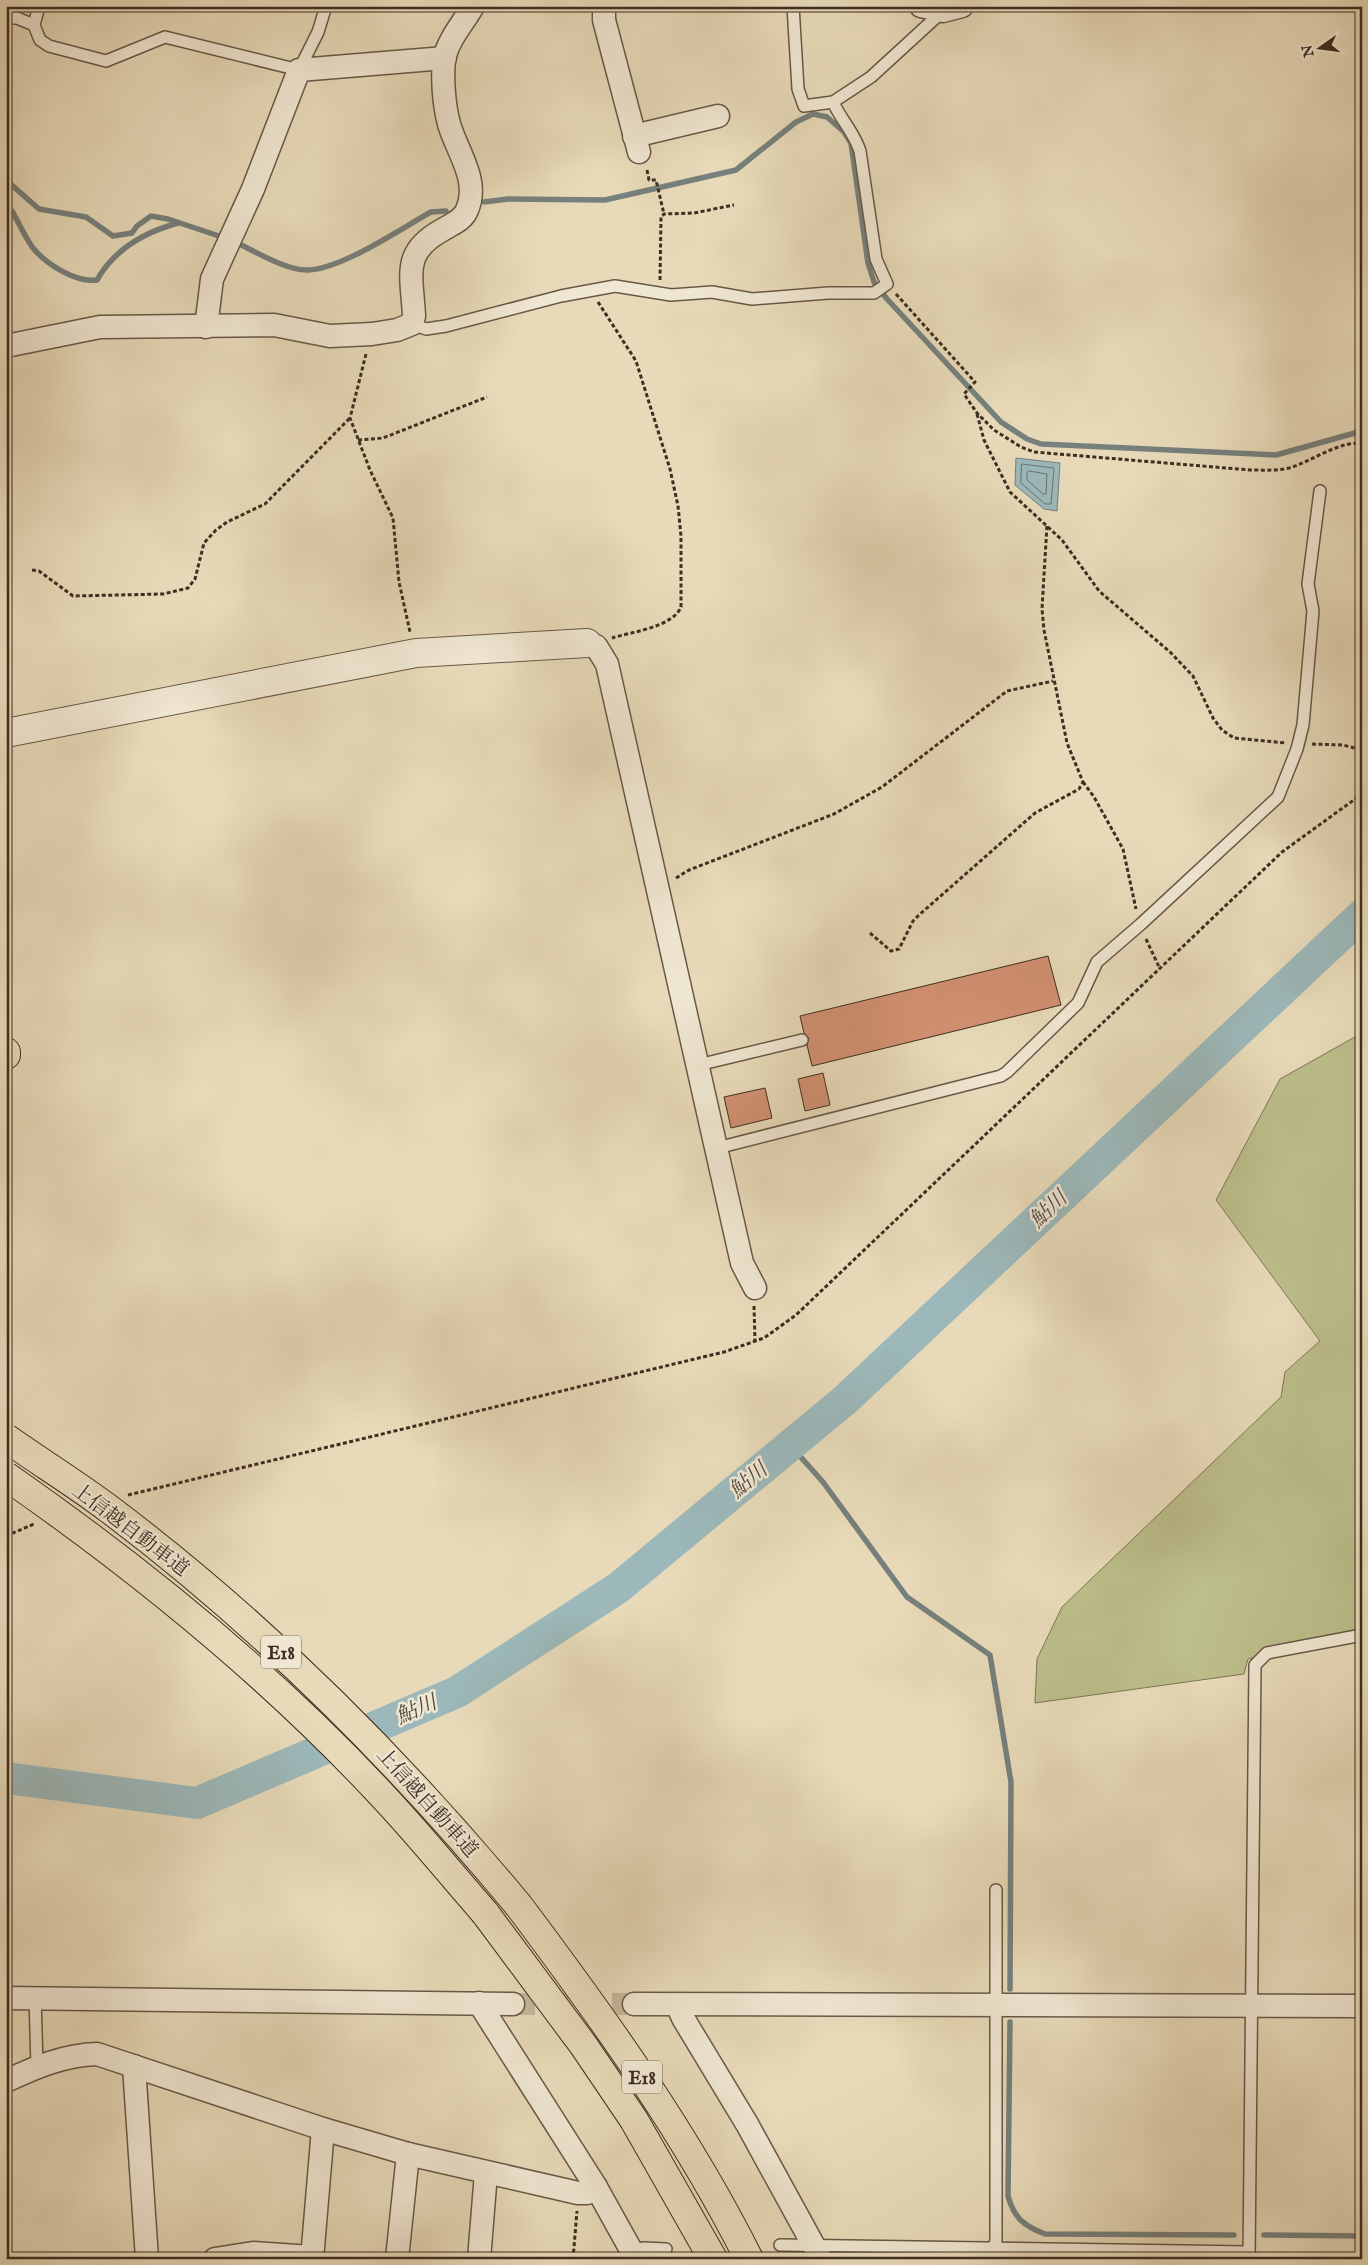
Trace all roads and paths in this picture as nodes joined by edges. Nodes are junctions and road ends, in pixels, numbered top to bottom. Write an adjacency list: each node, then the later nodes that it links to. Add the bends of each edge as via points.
1 (39, 6): 8 (lane)
2 (326, 6): 10 (lane, via 318,32)
3 (473, 6): 9 (street)
4 (604, 6): 12 (street, via 604,20 636,144)
5 (793, 6): 11 (lane, via 798,89 804,106)
6 (942, 8): 11 (lane, via 871,77)
7 (6, 18): 8 (lane, via 17,18)
8 (34, 26): 10 (lane, via 40,40 49,46 106,61 166,37)
9 (444, 58): 10 (street); 19 (street, via 446,111 467,166 471,188 467,210 459,220 427,238 411,260)
10 (299, 70): 20 (street, via 253,189 212,278)
11 (833, 102): 16 (lane, via 860,151)
12 (718, 116)
13 (656, 182): 15 (path)
14 (734, 205): 15 (path, via 694,213)
15 (664, 214): 18 (path, via 660,223 660,281)
16 (881, 288): 18 (lane, via 752,299 712,292); 24 (path, via 975,382 964,394)
17 (594, 289): 18 (lane, via 615,286); 19 (lane, via 446,326 426,329); 31 (path, via 640,370 674,486 681,536 681,607 678,614 665,622)
18 (652, 293)
19 (412, 324): 21 (street)
20 (206, 327): 21 (street, via 274,325 330,336); 22 (street, via 100,328)
21 (372, 334): 25 (path)
22 (6, 346)
23 (487, 397): 26 (path, via 383,438)
24 (977, 413): 27 (path, via 1001,435 1034,452 1250,470 1288,468 1340,446); 29 (path, via 984,440 1010,492)
25 (350, 418): 26 (path); 30 (path, via 265,504 216,530 204,543 195,579 188,588 163,594 73,596 39,571)
26 (358, 440): 32 (path, via 393,518 399,582)
27 (1362, 443)
28 (1320, 491): 35 (lane, via 1308,584 1313,611)
29 (1047, 525): 33 (path, via 1042,609); 35 (path, via 1099,590 1193,676 1222,730 1234,738)
30 (32, 570)
31 (592, 645): 32 (street); 38 (street, via 607,664)
32 (416, 652): 34 (street)
33 (1053, 681): 37 (path, via 1067,743); 38 (path, via 1007,691 882,787 834,814 689,870)
34 (6, 733)
35 (1299, 743): 36 (path, via 1343,745); 39 (lane, via 1278,797)
36 (1362, 750)
37 (1083, 782): 39 (path, via 1123,849 1130,892); 40 (path, via 1079,789 1035,813 919,915 899,949 892,951)
38 (658, 888): 43 (street)
39 (1141, 924): 41 (path); 44 (lane, via 1097,962 1078,1003 1001,1076)
40 (870, 933)
41 (1160, 969)
42 (802, 1040): 43 (lane)
43 (698, 1065): 44 (street)
44 (717, 1148): 45 (street, via 742,1263)
45 (756, 1288): 46 (path)
46 (755, 1341)
47 (6, 1438): 80 (highway, 上信越自動車道 / E18, bridge, via 159,1547 320,1688 404,1774 519,1906 609,2028 659,2104)
48 (6, 1476): 79 (highway, 上信越自動車道 / E18, bridge, via 134,1569 240,1657 380,1793 485,1913 584,2046 634,2120)
49 (1362, 1635): 58 (lane, via 1267,1653 1255,1665)
50 (996, 1890): 57 (lane)
51 (35, 1997): 52 (street); 53 (street); 60 (lane)
52 (6, 1998)
53 (479, 2003): 54 (street); 66 (street)
54 (513, 2004)
55 (634, 2004): 56 (street)
56 (677, 2004): 57 (street); 69 (street)
57 (996, 2005): 58 (street); 70 (lane, via 996,2242)
58 (1252, 2005): 59 (street); 72 (lane)
59 (1362, 2006)
60 (36, 2066): 61 (street, via 76,2054 97,2054); 62 (street)
61 (134, 2066): 63 (street); 74 (street)
62 (6, 2081)
63 (323, 2129): 64 (street); 73 (street)
64 (408, 2154): 65 (street); 76 (street)
65 (486, 2173): 66 (street); 77 (street)
66 (587, 2190): 71 (street); 78 (path)
67 (780, 2245): 69 (lane)
68 (666, 2248): 71 (lane, via 644,2248)
69 (817, 2252): 70 (lane)
70 (993, 2254): 72 (lane)
71 (634, 2255)
72 (1249, 2256)
73 (312, 2258): 75 (street, via 253,2253)
74 (147, 2259)
75 (215, 2259)
76 (397, 2259)
77 (479, 2259)
78 (573, 2259)
79 (713, 2259)
80 (749, 2259)

